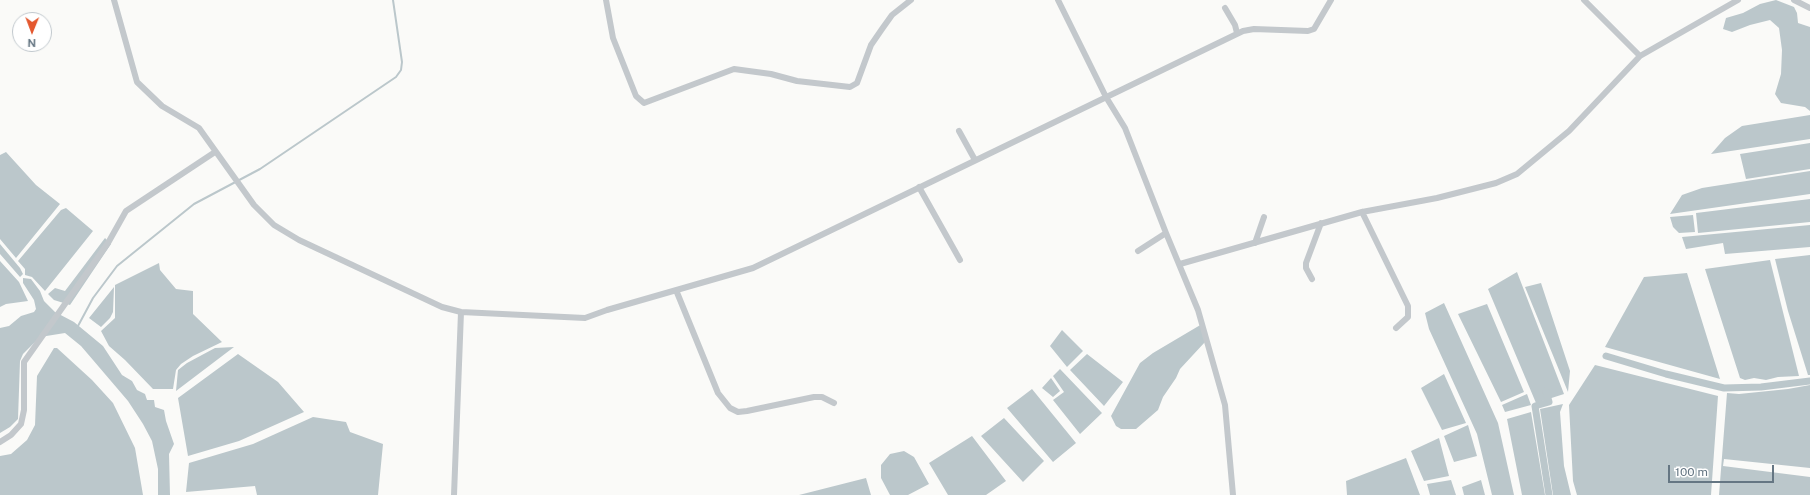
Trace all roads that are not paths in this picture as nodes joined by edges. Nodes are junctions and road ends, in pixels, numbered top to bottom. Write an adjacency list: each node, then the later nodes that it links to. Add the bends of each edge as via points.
1 (114, 0): 15 (street, via 137,82 162,106 198,128)
2 (606, 0): 3 (street, via 613,38 636,96 644,103 734,69 771,74 797,81 850,87 857,83 871,45 882,29 892,15)
3 (911, 0)
4 (1058, 0): 13 (street)
5 (1331, 0): 11 (street, via 1312,31 1254,29)
6 (1584, 0): 12 (street)
7 (1738, 0): 12 (street)
8 (1794, 0): 10 (street)
9 (1225, 8): 11 (street)
10 (1810, 8)
11 (1237, 33): 13 (street)
12 (1640, 56): 18 (street, via 1569,131 1517,174 1496,183 1437,198)
13 (1106, 97): 16 (street); 21 (street, via 1125,128)
14 (959, 132): 16 (street)
15 (215, 152): 28 (street, via 254,205 274,225 299,240 442,307); 31 (street, via 126,211 108,243 24,362 24,410 21,424)
16 (975, 160): 17 (street)
17 (919, 187): 24 (street); 27 (street, via 753,268)
18 (1362, 212): 20 (street); 29 (street, via 1408,306 1408,317)
19 (1264, 217): 22 (street)
20 (1321, 223): 22 (street); 26 (street, via 1306,263)
21 (1166, 233): 23 (street); 25 (street)
22 (1255, 243): 25 (street)
23 (1138, 251)
24 (960, 260)
25 (1180, 264): 33 (street, via 1198,310 1225,405)
26 (1312, 279)
27 (676, 290): 28 (street, via 585,318); 30 (street, via 718,393 730,408 738,412 747,411 814,397 822,397)
28 (461, 312): 32 (street)
29 (1396, 328)
30 (834, 403)
31 (0, 442)
32 (454, 495)
33 (1233, 495)

